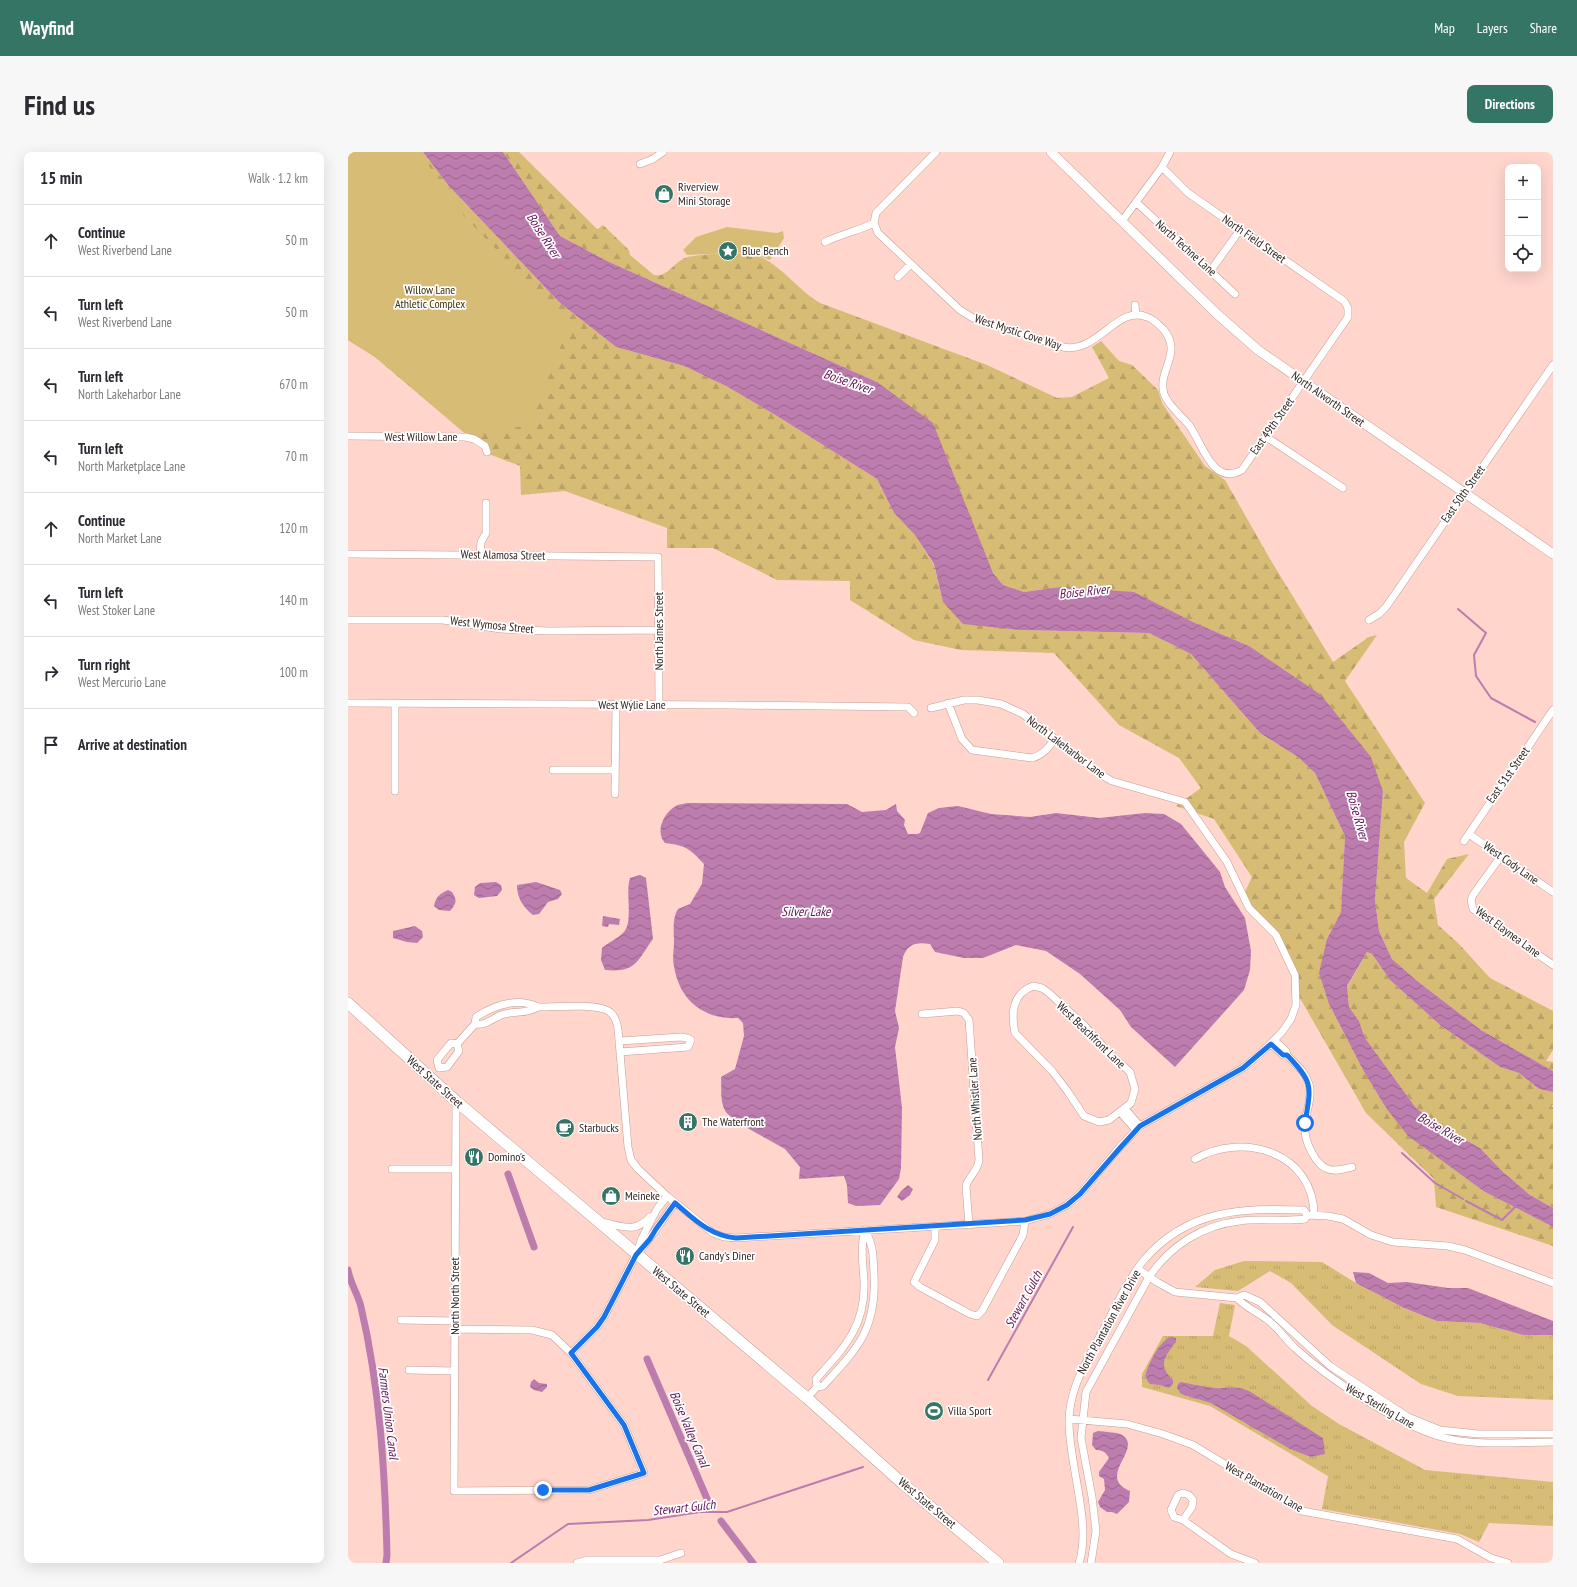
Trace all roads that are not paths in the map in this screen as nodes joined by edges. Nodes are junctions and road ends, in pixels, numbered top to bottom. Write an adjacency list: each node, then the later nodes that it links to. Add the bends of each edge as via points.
1 (663, 152): 5 (street)
2 (936, 152): 9 (street, via 876,213)
3 (1051, 152): 8 (street, North Alworth Street)
4 (1170, 152): 6 (street)
5 (640, 164)
6 (1162, 167): 7 (street); 10 (street, North Field Street, via 1188,193)
7 (1136, 202): 8 (street); 13 (street, North Techne Lane)
8 (1122, 221): 20 (street, North Alworth Street, via 1236,332)
9 (874, 223): 11 (street); 12 (street, West Mystic Cove Way, via 878,233)
10 (1240, 230): 13 (street); 17 (street, North Field Street, via 1344,301)
11 (826, 242)
12 (910, 264): 14 (street); 18 (street, West Mystic Cove Way, via 966,315 1063,347 1085,346 1120,320)
13 (1210, 270): 15 (street, North Techne Lane)
14 (898, 277)
15 (1235, 294)
16 (1135, 305): 18 (street)
17 (1348, 308): 20 (street, East 49th Street, via 1348,317)
18 (1136, 315): 22 (street, East 49th Street, via 1147,316 1168,336 1172,353 1164,376 1164,393 1173,408 1188,424 1210,462 1227,474 1235,474 1242,470)
19 (1553, 365): 25 (street, East 50th Street)
20 (1303, 382): 22 (street, East 49th Street); 25 (street, North Alworth Street)
21 (348, 436): 23 (street, West Willow Lane, via 465,437 485,446)
22 (1265, 436): 24 (street)
23 (487, 452)
24 (1343, 488)
25 (1464, 493): 29 (street, North Alworth Street); 32 (street, East 50th Street, via 1386,607)
26 (486, 503): 28 (street, via 486,533 481,542)
27 (348, 554): 28 (street, West Alamosa Street)
28 (480, 554): 30 (street, West Alamosa Street)
29 (1553, 554)
30 (658, 557): 33 (street, North James Street)
31 (348, 620): 33 (street, West Wymosa Street, via 443,620 501,629 548,631)
32 (1369, 620)
33 (659, 630): 38 (street, North James Street)
34 (348, 703): 35 (street, West Wylie Lane)
35 (395, 703): 37 (street, West Wylie Lane); 45 (street)
36 (948, 703): 39 (street, North Lakeharbor Lane); 42 (street, North Lakeharbor Lane, via 978,700 1001,704 1023,714); 42 (street, via 962,739 972,750 1032,758 1040,756)
37 (616, 705): 38 (street, West Wylie Lane); 44 (street)
38 (659, 705): 41 (street, West Wylie Lane, via 908,707)
39 (931, 708)
40 (1553, 710): 47 (street, East 51st Street)
41 (914, 713)
42 (1055, 739): 57 (street, North Lakeharbor Lane, via 1112,781 1185,802 1228,862 1248,908 1276,936 1295,975 1296,1005 1291,1019)
43 (553, 770): 44 (street)
44 (615, 770): 46 (street)
45 (395, 792)
46 (615, 794)
47 (1469, 834): 48 (street, East 51st Street); 49 (street, West Cody Lane)
48 (1464, 841)
49 (1501, 856): 50 (street, West Cody Lane); 51 (street, West Elaynea Lane, via 1473,895 1473,909)
50 (1553, 892)
51 (1553, 965)
52 (348, 1003): 61 (main road, West State Street)
53 (538, 1007): 55 (street, North Lakeharbor Lane, via 528,1013 509,1013 481,1025); 55 (street, North Lakeharbor Lane, via 529,1003 509,1003 482,1013 476,1017); 56 (street, North Lakeharbor Lane, via 599,1008 610,1012 616,1020)
54 (922, 1014): 75 (street, North Whistler Lane, via 958,1011 964,1013 969,1020 979,1160 977,1169 966,1186)
55 (475, 1024): 58 (street, North Lakeharbor Lane)
56 (620, 1041): 59 (street, North Lakeharbor Lane); 59 (street, via 681,1037 691,1040 688,1047)
57 (1273, 1042): 64 (street, North Lakeharbor Lane, via 1243,1068); 66 (street, via 1283,1055 1287,1055 1303,1071 1310,1086 1305,1129 1308,1143 1318,1160 1326,1169 1336,1171)
58 (457, 1044): 60 (street, North Lakeharbor Lane, via 459,1051 447,1067); 60 (street, North Lakeharbor Lane, via 450,1043 440,1055 437,1060)
59 (620, 1052): 69 (street, North Lakeharbor Lane, via 631,1160)
60 (440, 1068): 61 (street, North Lakeharbor Lane)
61 (430, 1077): 62 (main road, West State Street)
62 (456, 1101): 68 (street, North North Street); 74 (main road, West State Street)
63 (1123, 1110): 63 (street, West Beachfront Lane, via 1131,1103 1135,1090 1130,1072 1046,991 1033,986 1023,990 1015,1004 1015,1033 1053,1072 1084,1116 1091,1121 1099,1122 1109,1120); 64 (street)
64 (1138, 1128): 73 (street, North Lakeharbor Lane, via 1080,1194 1067,1205 1050,1214)
65 (1195, 1159): 72 (street, via 1210,1151 1235,1146 1258,1148 1274,1153 1288,1162 1306,1180 1313,1195)
66 (1352, 1167)
67 (392, 1169): 68 (street)
68 (455, 1169): 84 (street, North North Street)
69 (667, 1196): 70 (street, North Lakeharbor Lane); 71 (street)
70 (675, 1203): 77 (street, North Lakeharbor Lane, via 704,1227 724,1237); 78 (street)
71 (657, 1209): 74 (street, via 637,1228); 78 (street)
72 (1311, 1216): 79 (street, North Plantation River Drive, via 1304,1210 1257,1208 1204,1218 1181,1229 1163,1242); 80 (street, North Plantation River Drive, via 1292,1221 1241,1220 1199,1232 1160,1261); 81 (street, North Plantation River Drive, via 1343,1219 1393,1242 1448,1246 1465,1250)
73 (1025, 1220): 75 (street, North Lakeharbor Lane); 76 (street, via 1023,1234 977,1316 932,1294 914,1282 935,1240)
74 (597, 1221): 78 (main road, West State Street)
75 (969, 1224): 76 (street, North Lakeharbor Lane)
76 (935, 1227): 77 (street, North Lakeharbor Lane)
77 (865, 1230): 89 (street, via 861,1243 864,1292 858,1325 845,1347 816,1379); 89 (street, via 872,1243 875,1292 871,1317 854,1351 823,1386)
78 (636, 1255): 86 (street, via 604,1317); 90 (main road, West State Street)
79 (1138, 1269): 80 (street, West Sterling Lane); 91 (street, North Plantation River Drive, via 1075,1383)
80 (1149, 1277): 82 (street, West Sterling Lane, via 1175,1292); 92 (street, North Plantation River Drive, via 1086,1392)
81 (1553, 1283)
82 (1237, 1298): 93 (street, West Sterling Lane, via 1244,1295 1260,1302 1330,1366 1408,1417 1440,1430 1478,1434); 94 (street, West Sterling Lane, via 1243,1305 1262,1315 1325,1373 1406,1422 1438,1436 1477,1442)
83 (401, 1320): 84 (street)
84 (455, 1321): 85 (street, North North Street)
85 (455, 1330): 86 (street, via 532,1330 552,1335); 88 (street, North North Street)
86 (571, 1353): 88 (street, North North Street, via 624,1425 644,1473 589,1490 454,1490)
87 (409, 1370): 88 (street)
88 (455, 1371)
89 (817, 1387): 90 (street)
90 (806, 1398): 99 (main road, West State Street)
91 (1069, 1419): 92 (street, West Plantation Lane); 100 (street, North Plantation River Drive, via 1069,1441 1084,1534)
92 (1082, 1420): 101 (street, North Plantation River Drive, via 1081,1438 1096,1531); 103 (street, West Plantation Lane, via 1127,1424 1193,1444 1302,1511 1457,1539 1492,1558)
93 (1553, 1434)
94 (1553, 1442)
95 (1182, 1520): 97 (street)
96 (681, 1553): 98 (street, via 660,1560 588,1560)
97 (1241, 1561): 102 (street)
98 (577, 1563)
99 (998, 1563)
100 (1080, 1563)
101 (1090, 1563)
102 (1255, 1563)
103 (1508, 1563)

